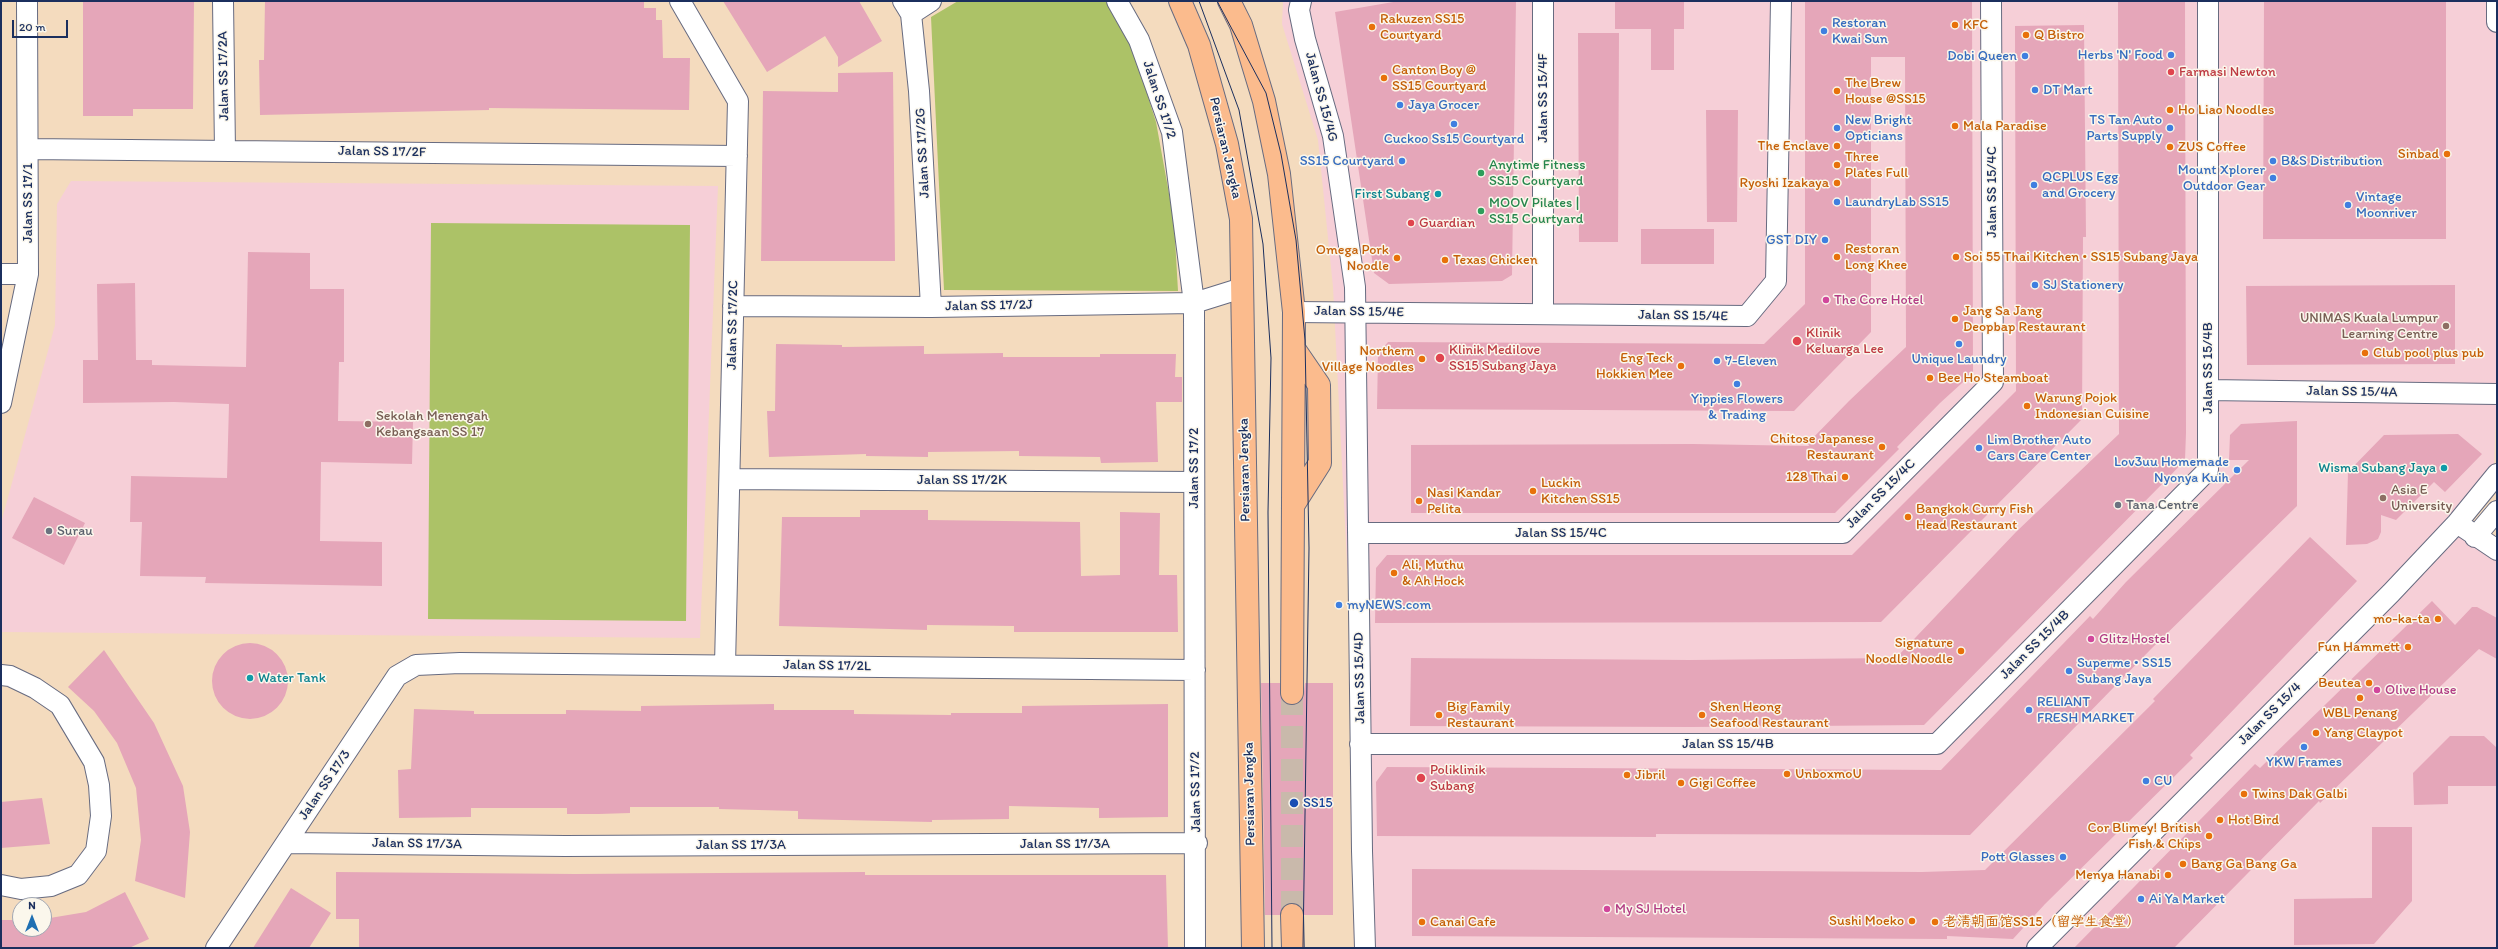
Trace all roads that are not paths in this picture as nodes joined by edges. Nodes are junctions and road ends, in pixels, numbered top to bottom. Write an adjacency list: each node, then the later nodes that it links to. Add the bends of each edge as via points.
1 (27, 1): 16 (street, Jalan SS 17/1)
2 (223, 1): 17 (street, Jalan SS 17/2A)
3 (680, 1): 18 (street, Jalan SS 17/2C, via 738,101)
4 (931, 1): 14 (street)
5 (1117, 1): 22 (street, Jalan SS 17/2, via 1139,40 1172,132)
6 (1180, 1): 21 (main road, Persiaran Jengka, via 1199,45 1227,144 1241,219)
7 (1229, 1): 25 (main road, via 1241,25 1264,101 1279,174)
8 (1301, 1): 26 (street, Jalan SS 15/4G, via 1299,10 1305,39 1333,136 1355,287)
9 (1543, 1): 27 (street, Jalan SS 15/4F)
10 (1781, 1): 27 (street, Jalan SS 15/4E, via 1776,281 1747,316)
11 (1991, 1): 36 (street, Jalan SS 15/4C, via 1993,382 1843,533)
12 (2208, 1): 28 (street, Jalan SS 15/4B)
13 (2497, 1): 15 (street)
14 (907, 7): 24 (street, Jalan SS 17/2G, via 919,91)
15 (2497, 22)
16 (28, 149): 17 (street, Jalan SS 17/2F); 20 (street, Jalan SS 17/1)
17 (225, 151): 18 (street, Jalan SS 17/2F)
18 (737, 156): 23 (street, Jalan SS 17/2C)
19 (1, 274): 20 (street)
20 (28, 274): 30 (street, Jalan SS 17/1)
21 (1242, 288): 22 (street, Jalan SS 17/2J); 51 (main road, Persiaran Jengka)
22 (1194, 303): 24 (street, Jalan SS 17/2J); 33 (street, Jalan SS 17/2)
23 (734, 306): 24 (street, Jalan SS 17/2J); 32 (street, Jalan SS 17/2C)
24 (931, 307)
25 (1294, 312): 26 (street, Jalan SS 15/4E); 43 (main road, via 1295,350 1319,385 1320,463 1294,504)
26 (1356, 312): 27 (street, Jalan SS 15/4E); 36 (street, Jalan SS 15/4D)
27 (1543, 314)
28 (2208, 390): 29 (street, Jalan SS 15/4A); 44 (street, Jalan SS 15/4B, via 2208,470 1937,744)
29 (2497, 394)
30 (1, 403)
31 (2497, 474): 35 (street, Jalan SS 15/4)
32 (730, 479): 33 (street, Jalan SS 17/2K); 40 (street, Jalan SS 17/2C)
33 (1194, 482): 41 (street, Jalan SS 17/2)
34 (2497, 511): 37 (street)
35 (2457, 523): 37 (street); 54 (street, Jalan SS 15/4, via 2391,593)
36 (1358, 534): 44 (street, Jalan SS 15/4D)
37 (2476, 537): 38 (street)
38 (2497, 550)
39 (460, 663): 40 (street, Jalan SS 17/2L); 45 (street, Jalan SS 17/3, via 416,665 397,676)
40 (726, 665): 41 (street, Jalan SS 17/2L)
41 (1195, 670): 46 (street, Jalan SS 17/2)
42 (1, 675): 47 (street, via 10,676 35,688 60,705 94,762 99,785 101,816 96,851 78,875 51,886 21,889)
43 (1292, 693)
44 (1360, 744): 53 (street, Jalan SS 15/4D)
45 (286, 843): 46 (street, Jalan SS 17/3A, via 565,846); 49 (street, Jalan SS 17/3)
46 (1197, 843): 50 (street, Jalan SS 17/2)
47 (1, 885)
48 (1292, 915): 52 (main road)
49 (216, 948)
50 (1195, 948)
51 (1253, 948)
52 (1293, 948)
53 (1365, 948)
54 (2037, 948)

